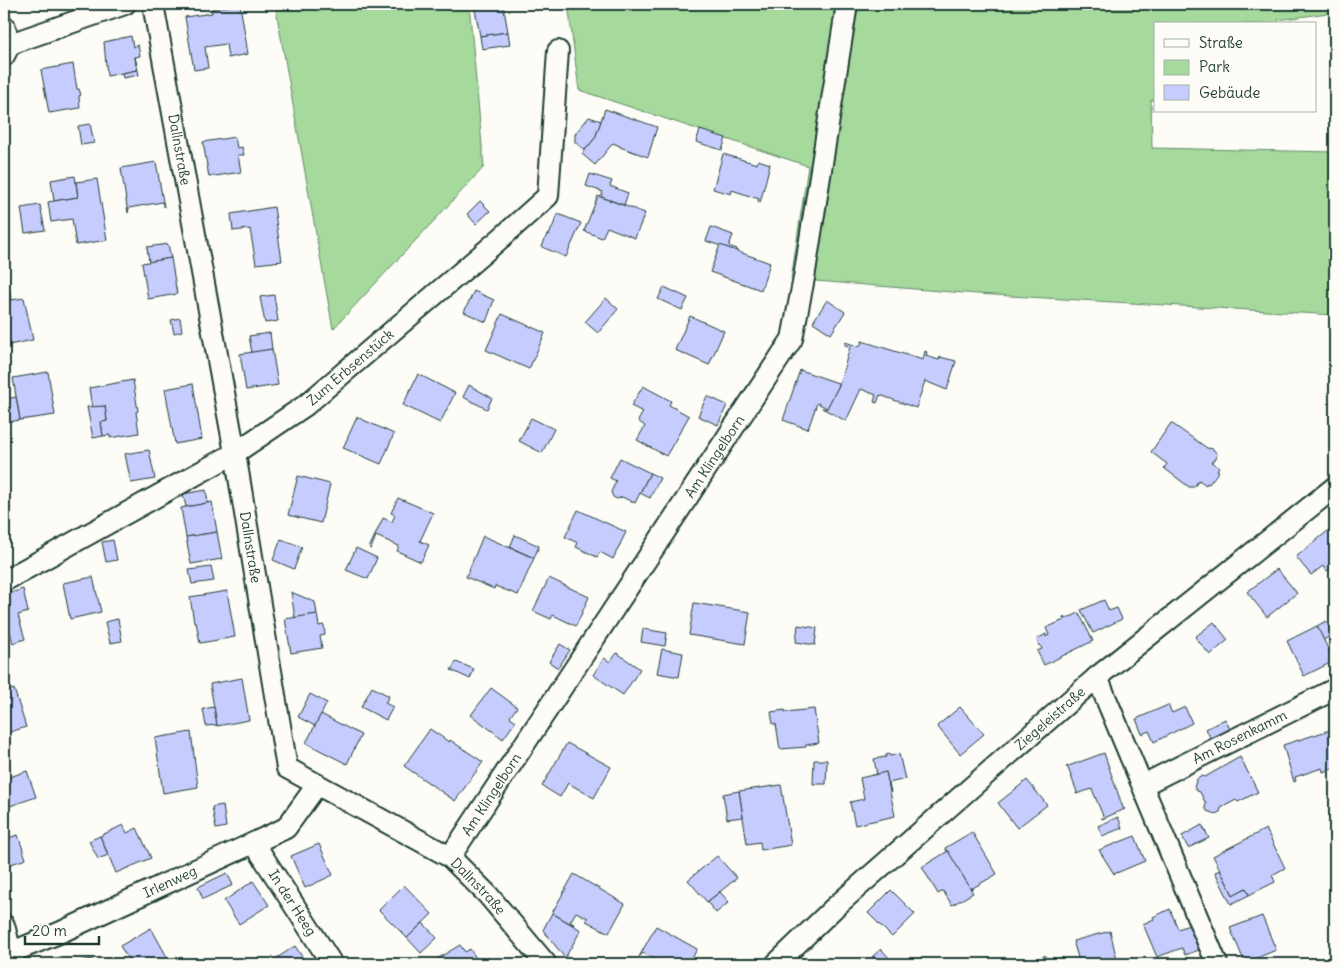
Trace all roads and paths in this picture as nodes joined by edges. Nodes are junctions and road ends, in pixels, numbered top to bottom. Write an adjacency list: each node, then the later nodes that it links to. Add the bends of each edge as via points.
1 (125, 4): 4 (street)
2 (154, 4): 6 (street, Dallnstraße)
3 (847, 4): 14 (street, Am Klingelborn, via 792,339)
4 (6, 42)
5 (558, 51): 6 (street, Zum Erbsenstück, via 548,196 306,405)
6 (235, 453): 8 (street, Zum Erbsenstück); 11 (street, Dallnstraße, via 287,768)
7 (1335, 487): 9 (street, Ziegeleistraße)
8 (4, 581)
9 (1097, 677): 12 (street); 19 (street, Ziegeleistraße, via 834,908)
10 (1335, 689): 12 (street, Am Rosenkamm)
11 (317, 785): 13 (street, Irlenweg, via 286,828); 14 (street, Dallnstraße)
12 (1143, 785): 20 (street)
13 (254, 843): 16 (street, Irlenweg); 17 (street, In der Heeg)
14 (450, 857): 18 (street, Dallnstraße, via 488,895)
15 (4, 925): 16 (street)
16 (10, 956)
17 (332, 964)
18 (546, 964)
19 (776, 964)
20 (1217, 964)

